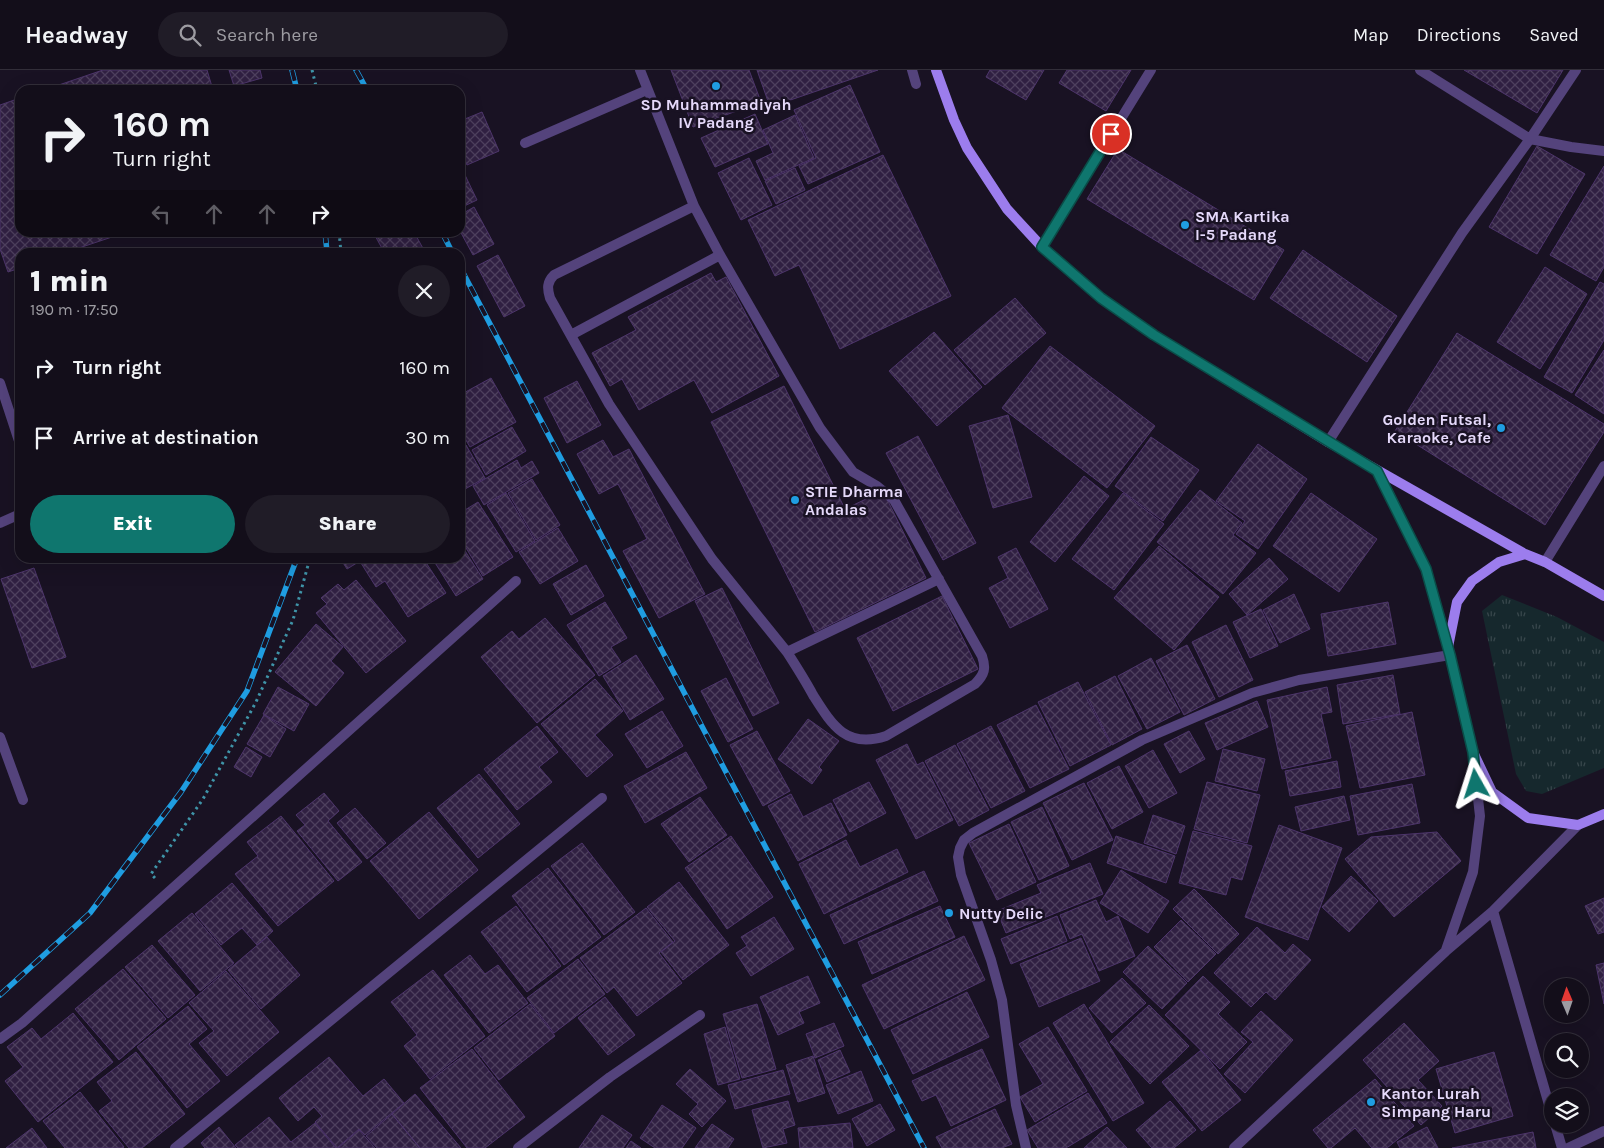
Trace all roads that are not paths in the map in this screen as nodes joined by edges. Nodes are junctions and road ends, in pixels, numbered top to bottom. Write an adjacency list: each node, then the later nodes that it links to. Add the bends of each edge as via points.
1 (640, 70): 8 (street)
2 (912, 70): 7 (street)
3 (936, 70): 13 (main road, via 967,148 1007,209)
4 (1151, 70): 13 (street)
5 (1420, 70): 9 (street)
6 (1576, 70): 9 (street)
7 (916, 84)
8 (647, 90): 10 (street); 12 (street)
9 (1530, 139): 11 (street); 18 (street, via 1462,234)
10 (525, 143)
11 (1604, 150)
12 (694, 206): 14 (street); 15 (street, via 554,275 548,292)
13 (1042, 247): 18 (main road, via 1101,298 1154,335)
14 (720, 255): 15 (street); 25 (street, via 820,428 853,472 878,486 894,500)
15 (571, 335): 29 (street, via 609,404 712,559)
16 (0, 383): 17 (street)
17 (15, 429)
18 (1328, 442): 20 (main road)
19 (1604, 466): 24 (street)
20 (1377, 471): 23 (main road); 28 (main road, via 1426,569)
21 (15, 516): 22 (street)
22 (0, 523)
23 (1525, 554): 24 (main road); 28 (main road, via 1499,562 1472,581 1457,602)
24 (1545, 562): 27 (main road)
25 (938, 579): 29 (street); 29 (street, via 982,656 983,676 975,684 886,736 863,740 844,734 830,722)
26 (516, 581): 39 (street, via 22,1023)
27 (1604, 596)
28 (1449, 651): 31 (main road); 45 (street, via 1299,680 1252,693 1142,740 964,840 958,857 1002,1000 1016,1105)
29 (787, 652)
30 (0, 738): 33 (street)
31 (1473, 752): 35 (main road, via 1492,792 1528,818); 37 (street, via 1480,816 1473,872)
32 (602, 798): 43 (street)
33 (23, 800)
34 (1604, 814): 35 (main road)
35 (1578, 825): 36 (street)
36 (1493, 911): 37 (street); 40 (street)
37 (1446, 951): 46 (street)
38 (700, 1015): 44 (street, via 610,1077)
39 (0, 1039)
40 (1544, 1088)
41 (1604, 1131): 48 (street)
42 (1558, 1133): 47 (street)
43 (175, 1148)
44 (518, 1148)
45 (1026, 1148)
46 (1234, 1148)
47 (1562, 1148)
48 (1568, 1148)

